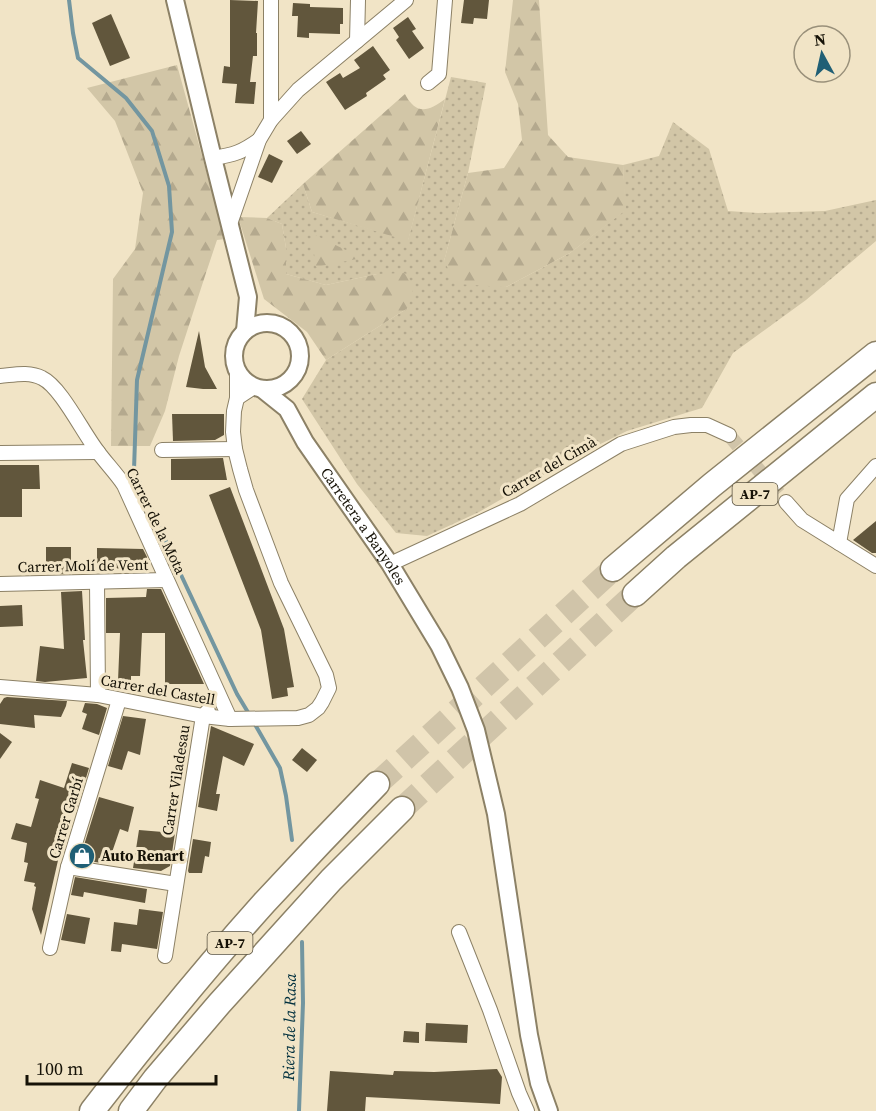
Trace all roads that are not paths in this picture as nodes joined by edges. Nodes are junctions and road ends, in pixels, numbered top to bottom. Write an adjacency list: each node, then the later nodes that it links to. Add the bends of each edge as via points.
1 (175, 0): 10 (street)
2 (271, 0): 8 (street)
3 (358, 0): 6 (street)
4 (406, 0): 6 (street)
5 (445, 0): 7 (street, via 439,74)
6 (357, 41): 8 (street, via 298,90)
7 (428, 83)
8 (271, 120): 9 (street)
9 (259, 140): 10 (street, via 232,155); 11 (street)
10 (213, 158): 11 (street)
11 (230, 224): 12 (street)
12 (248, 297): 13 (street); 14 (street)
13 (274, 324): 14 (street, via 256,325); 18 (street, via 289,332 298,346 299,362)
14 (245, 331): 16 (street, via 234,351)
15 (876, 354): 35 (highway, AP-7)
16 (237, 370): 19 (street); 21 (street)
17 (0, 376): 27 (street, Carrer de la Mota, via 30,374 53,386)
18 (292, 377): 19 (street, via 277,388); 23 (street)
19 (258, 388): 21 (street); 23 (street, Carretera a Banyoles)
20 (876, 396): 31 (highway, AP-7)
21 (237, 398): 25 (street)
22 (876, 407): 31 (highway)
23 (287, 409): 33 (street, Carretera a Banyoles, via 305,442)
24 (729, 435): 33 (street, Carrer del Cimà, via 707,425 691,425 621,444 520,504)
25 (235, 449): 26 (street); 45 (street, Carrer del Castell, via 278,575 329,688 318,708 309,715)
26 (162, 450)
27 (98, 452): 28 (street); 36 (street, Carrer de la Mota, via 124,485)
28 (0, 453)
29 (876, 466): 32 (street, via 847,499)
30 (786, 502): 32 (street, via 802,520)
31 (698, 540): 39 (highway, AP-7)
32 (839, 543): 34 (street)
33 (390, 564): 56 (street, Carretera a Banyoles, via 439,645 476,730 496,814 529,1035)
34 (876, 566)
35 (613, 569)
36 (166, 580): 37 (street, Carrer Molí de Vent); 43 (street, Carrer de la Mota)
37 (97, 582): 38 (street, Carrer Molí de Vent); 41 (street)
38 (0, 584)
39 (635, 594)
40 (2, 690): 41 (street, Carrer del Castell)
41 (98, 695): 42 (street, Carrer del Castell)
42 (119, 700): 44 (street, Carrer del Castell); 48 (street, Carrer Garbí)
43 (222, 700): 44 (street); 45 (street, Carrer de la Mota)
44 (203, 716): 45 (street, Carrer del Castell); 49 (street, Carrer Viladesau)
45 (236, 719)
46 (377, 784): 53 (highway, AP-7, via 264,904)
47 (402, 809): 54 (highway, AP-7, via 331,880 219,1004)
48 (68, 867): 49 (street); 51 (street, Carrer Garbí)
49 (176, 884): 52 (street, Carrer Viladesau)
50 (459, 932): 55 (street)
51 (50, 948)
52 (165, 956)
53 (92, 1111)
54 (131, 1111)
55 (527, 1111)
56 (549, 1111)

